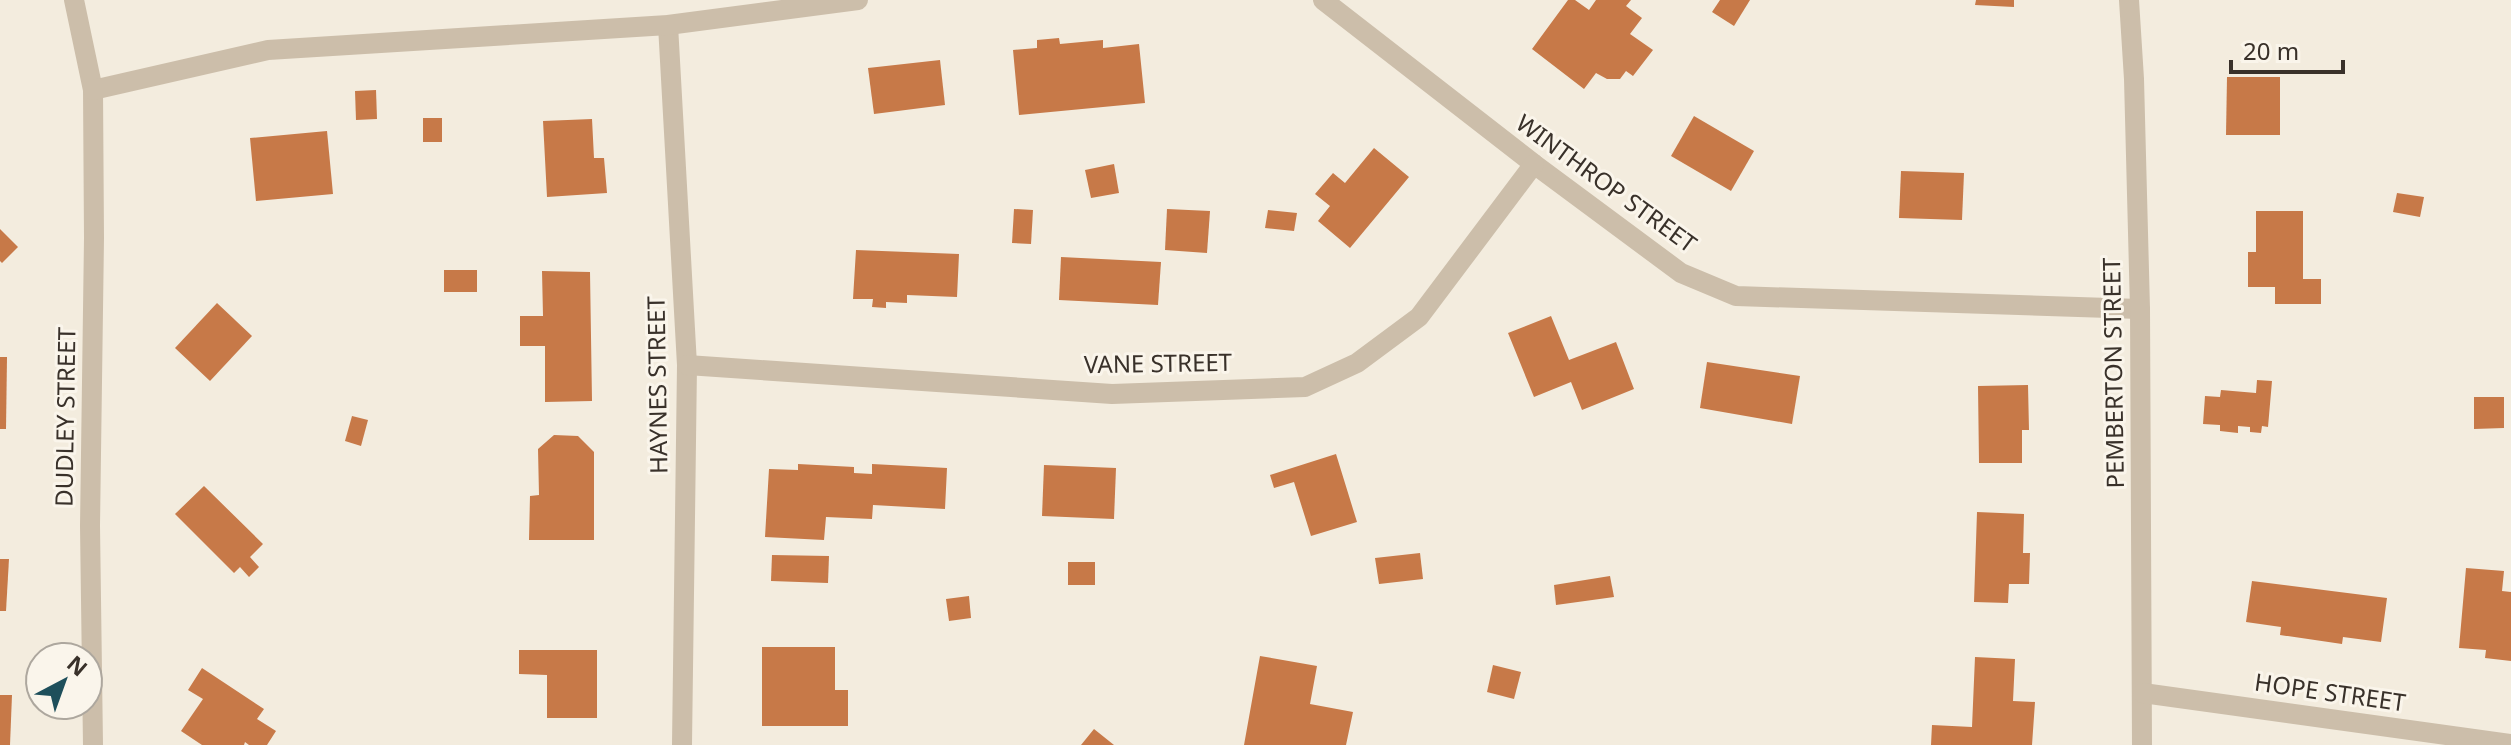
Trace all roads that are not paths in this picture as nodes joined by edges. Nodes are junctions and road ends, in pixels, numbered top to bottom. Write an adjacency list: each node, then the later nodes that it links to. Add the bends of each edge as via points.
1 (74, 0): 6 (street, DUDLEY STREET)
2 (858, 0): 5 (street)
3 (1323, 0): 7 (street, WINTHROP STREET)
4 (2129, 0): 8 (street, PEMBERTON STREET)
5 (668, 25): 6 (street, via 268,50); 9 (street, HAYNES STREET)
6 (93, 90): 12 (street, DUDLEY STREET)
7 (1534, 164): 8 (street, WINTHROP STREET, via 1681,273 1736,296); 9 (street, VANE STREET, via 1419,317 1357,363 1305,387 1112,394)
8 (2140, 309): 10 (street, PEMBERTON STREET)
9 (687, 365): 13 (street, HAYNES STREET)
10 (2143, 693): 11 (street, HOPE STREET); 14 (street, PEMBERTON STREET)
11 (2511, 744)
12 (93, 745)
13 (682, 745)
14 (2142, 745)

